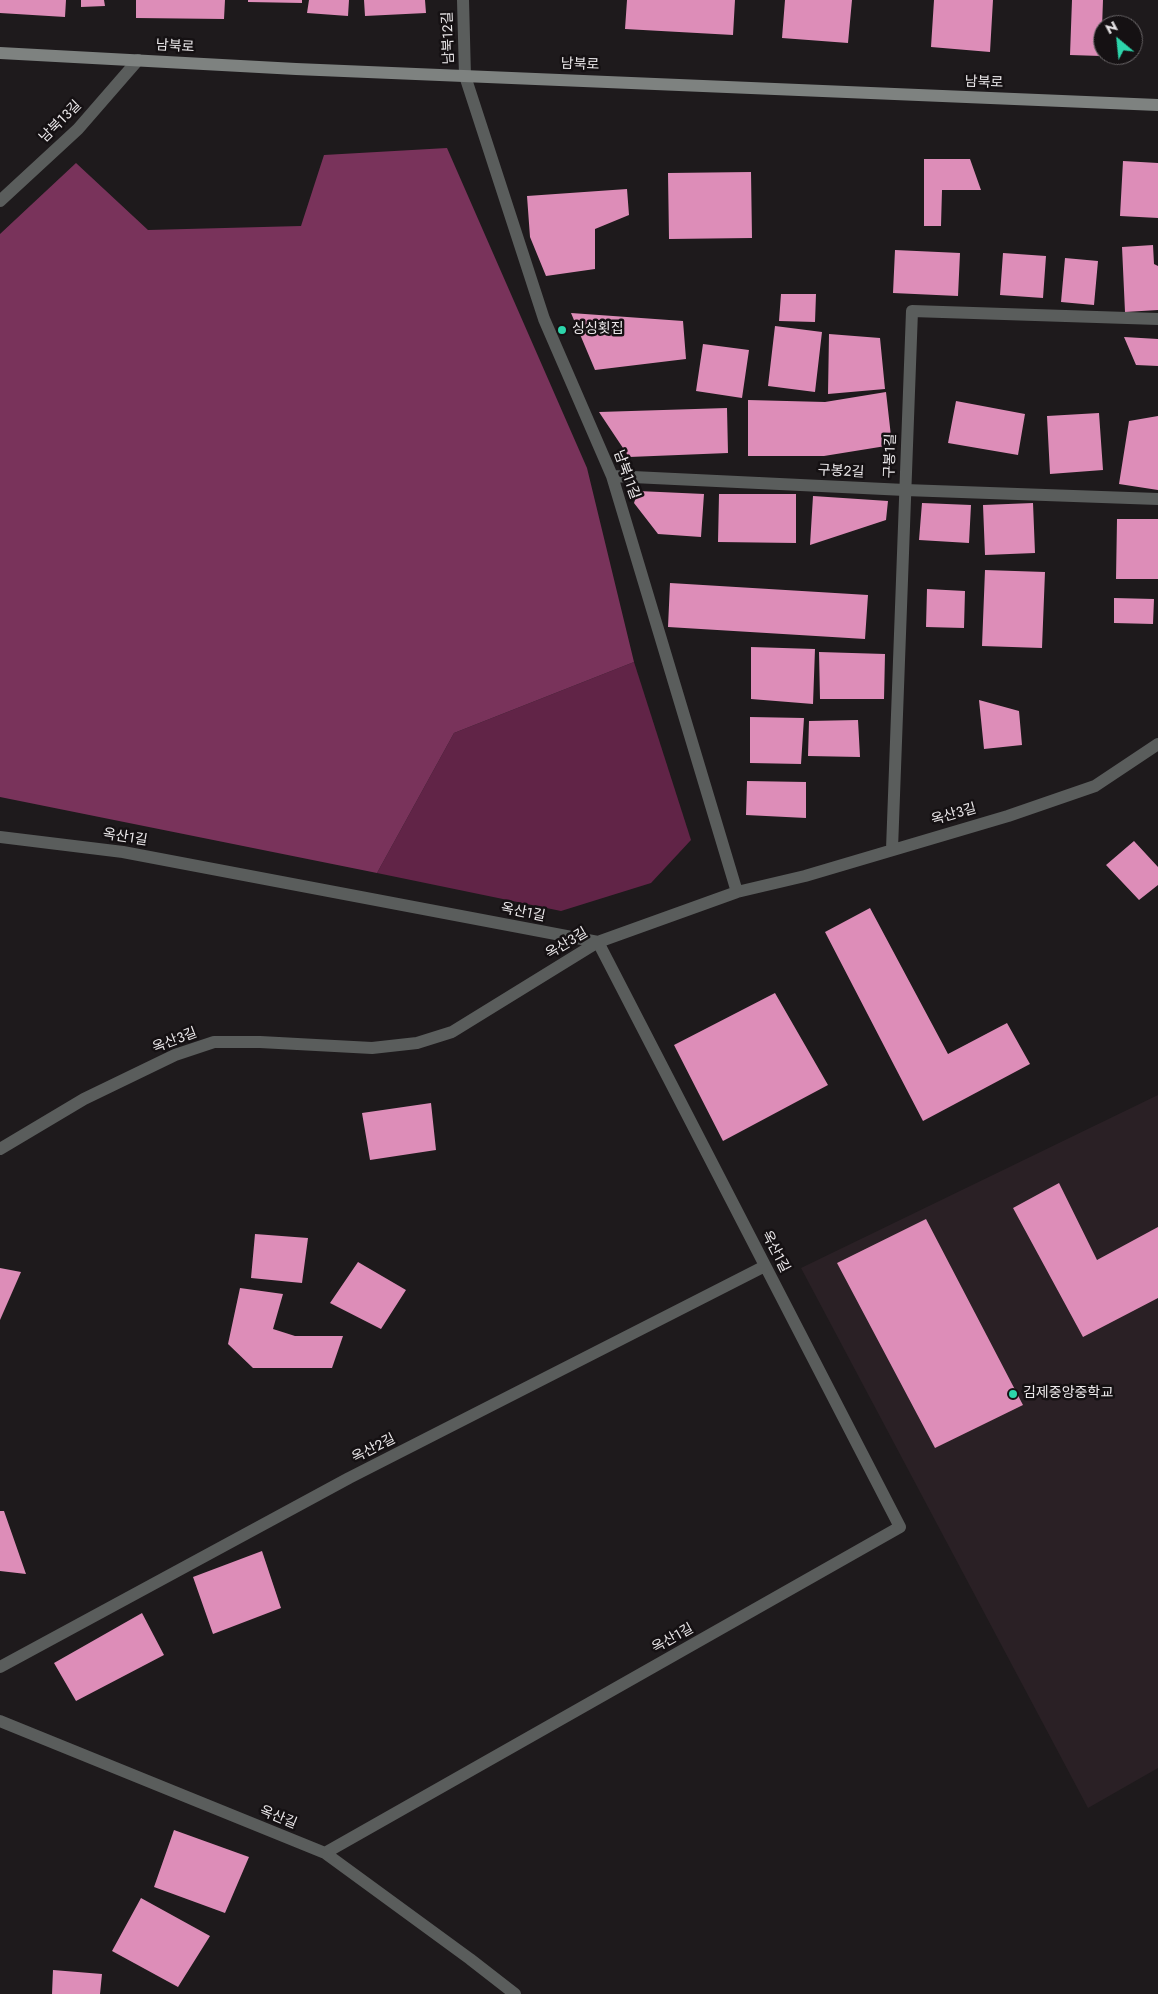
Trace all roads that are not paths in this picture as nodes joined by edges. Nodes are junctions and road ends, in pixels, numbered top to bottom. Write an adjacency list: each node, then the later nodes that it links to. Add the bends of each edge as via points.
1 (463, 0): 4 (street, 남북12길)
2 (0, 53): 3 (main road, 남북로)
3 (138, 60): 4 (main road, 남북로); 6 (street, 남북13길, via 78,129)
4 (465, 76): 5 (main road, 남북로); 8 (street, 남북11길, via 544,319)
5 (1158, 105)
6 (0, 201)
7 (1158, 319): 9 (street, 구봉1길, via 912,311)
8 (612, 476): 9 (street, 구봉2길); 14 (street, 남북11길)
9 (905, 490): 10 (street, 구봉2길); 13 (street, 구봉1길)
10 (1158, 499)
11 (1158, 744): 13 (street, 옥산3길, via 1095,786 1008,816)
12 (0, 837): 15 (street, 옥산1길, via 123,852)
13 (892, 849): 14 (street, 옥산3길, via 805,876)
14 (737, 892): 15 (street, 옥산3길)
15 (598, 942): 16 (street, 옥산3길, via 452,1032 417,1042 372,1048 214,1042 176,1055 84,1099); 17 (street, 옥산1길)
16 (0, 1149)
17 (765, 1266): 18 (street, 옥산2길, via 349,1478); 20 (street, 옥산1길, via 900,1527)
18 (0, 1667)
19 (0, 1721): 20 (street, 옥산길)
20 (325, 1853): 21 (street, 옥산길)
21 (515, 1994)

